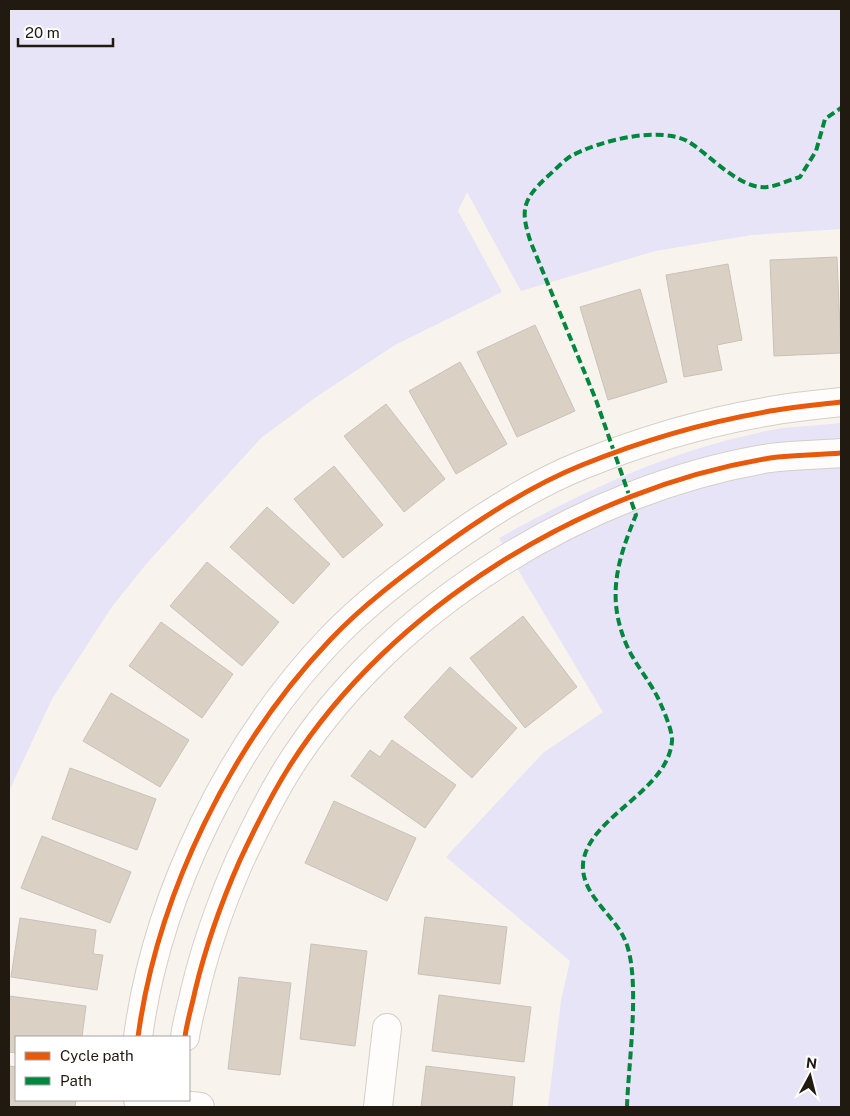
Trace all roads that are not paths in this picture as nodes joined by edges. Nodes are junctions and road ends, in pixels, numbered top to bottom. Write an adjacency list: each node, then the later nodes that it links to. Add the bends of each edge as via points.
1 (841, 402): 4 (street, via 704,424 580,465 531,489 464,531 375,597 329,640 273,708 214,802 168,910)
2 (841, 453): 5 (street, via 771,458 716,470 599,508 554,530 490,569 406,632 363,672 310,736 256,823 202,959)
3 (387, 1028): 8 (street)
4 (138, 1036)
5 (185, 1036)
6 (147, 1101): 7 (street)
7 (182, 1105)
8 (378, 1107)

